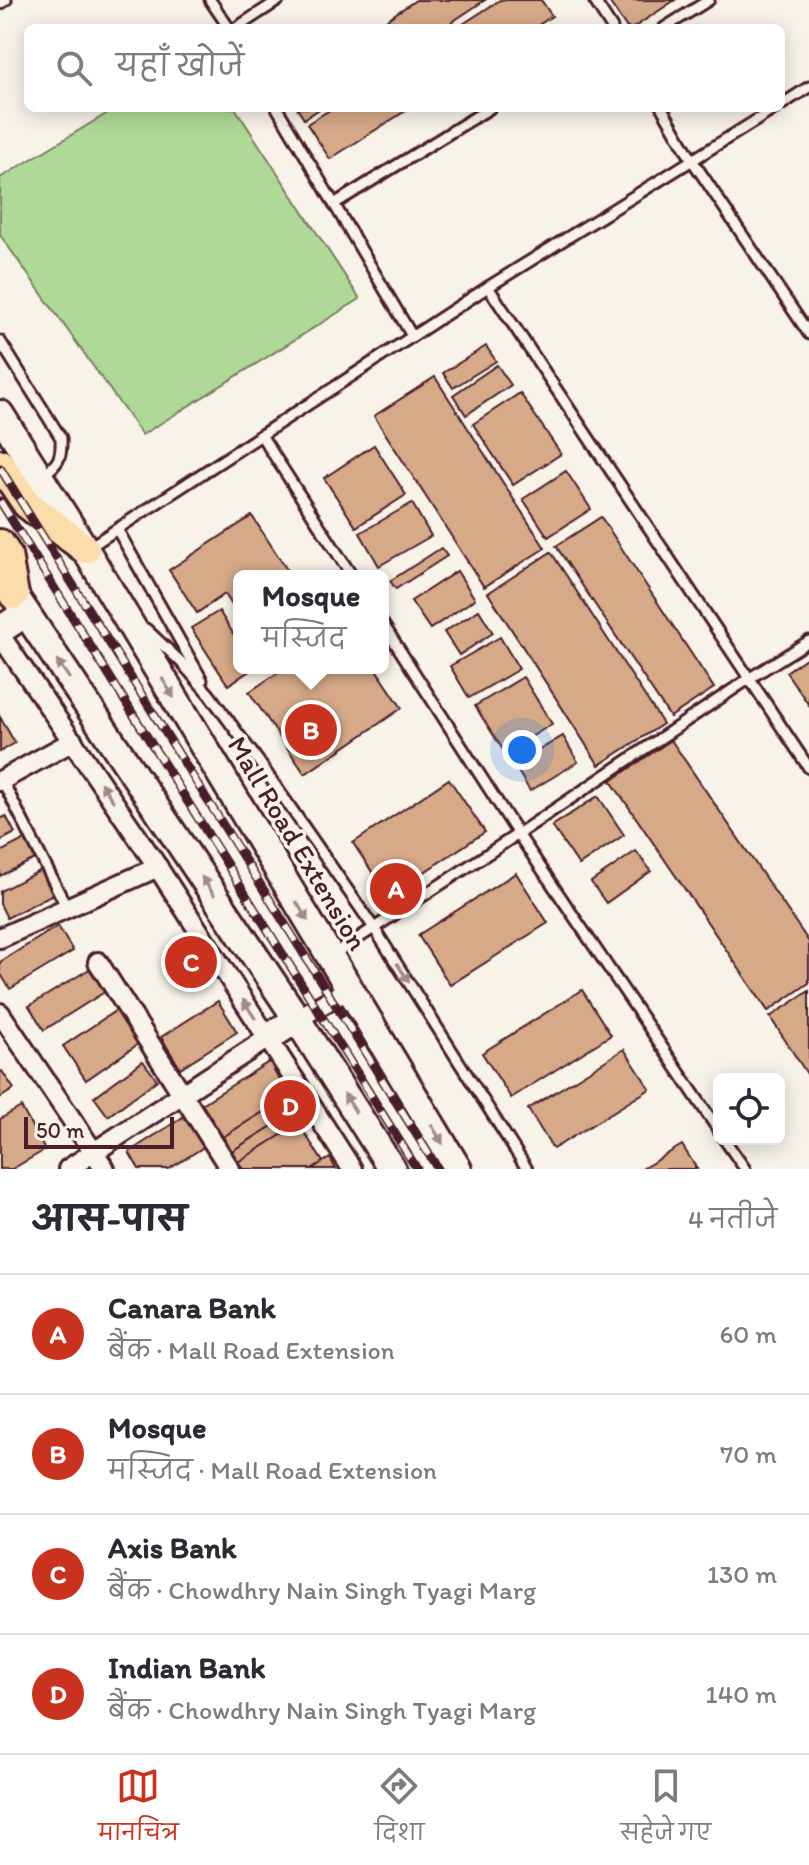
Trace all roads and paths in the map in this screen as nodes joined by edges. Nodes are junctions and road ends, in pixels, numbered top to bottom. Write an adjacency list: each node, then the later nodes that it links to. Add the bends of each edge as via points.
1 (6, 0): 6 (lane)
2 (210, 0): 7 (lane)
3 (279, 0): 8 (lane)
4 (594, 0): 9 (lane)
5 (709, 0): 10 (lane)
6 (0, 4)
7 (226, 24)
8 (242, 24)
9 (609, 24)
10 (670, 24)
11 (809, 87): 12 (lane)
12 (785, 102)
13 (279, 112): 18 (lane)
14 (484, 112): 18 (lane)
15 (664, 112): 17 (lane)
16 (770, 112): 17 (lane)
17 (692, 160): 19 (lane); 20 (lane)
18 (334, 204): 21 (lane)
19 (488, 287): 21 (lane); 36 (lane)
20 (809, 334)
21 (412, 336): 24 (lane)
22 (0, 341): 26 (lane, via 61,438 56,466)
23 (0, 414): 26 (main road, Mall Road Extension)
24 (261, 435): 27 (lane); 30 (lane)
25 (0, 464): 29 (main road, via 27,504)
26 (40, 478): 29 (main road, Mall Road Extension)
27 (117, 529): 29 (lane); 37 (lane)
28 (0, 544): 31 (main road, via 7,555)
29 (85, 549): 32 (main road, Mall Road Extension)
30 (348, 570)
31 (13, 596): 33 (main road); 50 (main road, one-way to 31)
32 (117, 602): 37 (lane); 46 (main road, Mall Road Extension, one-way to 46)
33 (0, 633): 38 (street)
34 (389, 633): 41 (lane)
35 (809, 641): 36 (lane)
36 (750, 678): 39 (lane); 41 (lane)
37 (209, 694): 44 (lane)
38 (73, 741): 40 (street); 42 (street, one-way to 38)
39 (809, 768)
40 (1, 780): 43 (lane)
41 (518, 834): 44 (lane); 53 (lane)
42 (158, 867): 43 (street); 51 (street, one-way to 42)
43 (67, 908): 45 (street)
44 (374, 928): 46 (lane); 62 (lane, one-way to 62)
45 (0, 938)
46 (329, 957): 48 (main road, Mall Road Extension)
47 (98, 962): 52 (street)
48 (349, 989): 50 (street); 61 (main road, Mall Road Extension, one-way to 61)
49 (0, 1013): 55 (street)
50 (297, 1019): 51 (main road); 60 (main road, one-way to 50)
51 (268, 1038): 52 (street); 59 (street)
52 (182, 1096): 55 (street); 58 (street)
53 (713, 1122)
54 (728, 1145): 63 (lane)
55 (94, 1152): 56 (street); 57 (street)
56 (68, 1169)
57 (105, 1169)
58 (230, 1169)
59 (352, 1169)
60 (392, 1169)
61 (458, 1169)
62 (527, 1169)
63 (745, 1169)

